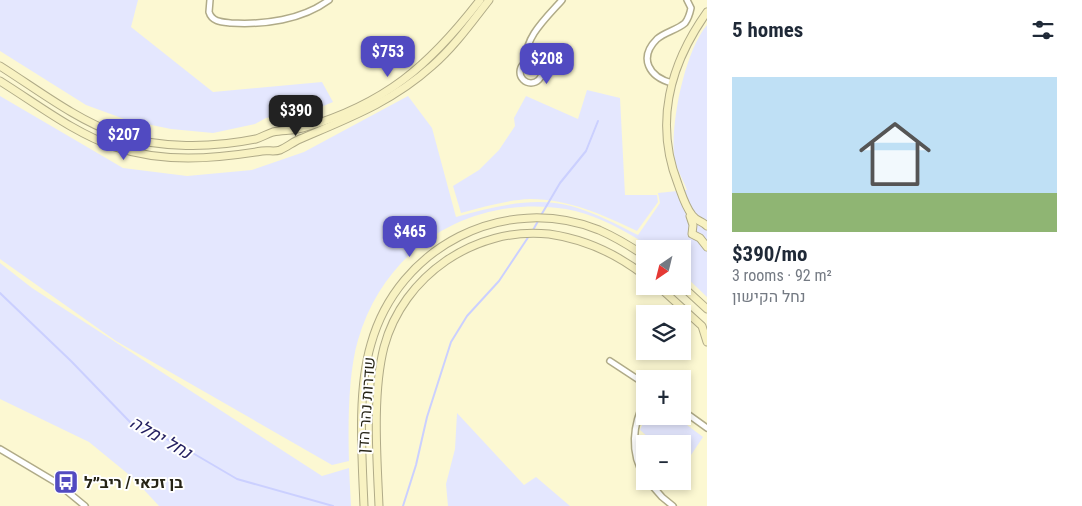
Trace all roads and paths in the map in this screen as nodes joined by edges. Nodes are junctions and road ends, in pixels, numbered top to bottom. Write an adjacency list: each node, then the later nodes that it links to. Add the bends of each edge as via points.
1 (210, 0): 2 (street, via 208,12 214,20 244,24 274,22)
2 (330, 0)
3 (480, 0): 12 (main road, via 432,56 386,92 313,125)
4 (489, 0): 13 (main road, via 442,57 399,92 372,109)
5 (562, 0): 8 (street, via 527,47)
6 (687, 0): 11 (street, via 691,8 686,21 658,39 649,56 651,73)
7 (707, 12): 11 (main road, via 686,45)
8 (527, 62): 8 (street, via 520,68 520,77 533,83 541,77 540,67 537,63)
9 (0, 66): 12 (main road, via 90,122 140,140 162,144 208,144)
10 (0, 81): 14 (main road, via 84,133 125,150 193,158)
11 (672, 83): 15 (main road, via 666,113 668,154)
12 (275, 133): 13 (main road, via 284,135 286,141); 14 (main road, via 267,142)
13 (282, 149): 14 (main road)
14 (272, 150)
15 (696, 223): 16 (main road); 18 (main road, via 692,234)
16 (707, 226)
17 (707, 234): 18 (main road)
18 (700, 238): 19 (main road)
19 (707, 247)
20 (636, 250): 36 (main road, שדרות נהר הדן, via 598,230 551,219 525,218 462,234 438,247 424,260 405,278 386,306 370,345 365,369 362,443)
21 (636, 270): 37 (main road, שדרות נהר הדן, via 592,244 547,234 508,236 466,248 433,271 415,288 398,312 384,347 376,441)
22 (691, 294): 24 (main road)
23 (668, 295): 26 (main road, via 702,326)
24 (707, 309)
25 (707, 327): 26 (main road)
26 (706, 339)
27 (610, 360): 28 (street)
28 (636, 378)
29 (691, 416): 31 (street)
30 (636, 425): 32 (street)
31 (707, 428)
32 (636, 448)
33 (0, 450): 35 (street, via 57,483)
34 (656, 490): 38 (street)
35 (85, 506)
36 (364, 506)
37 (379, 506)
38 (673, 506)

